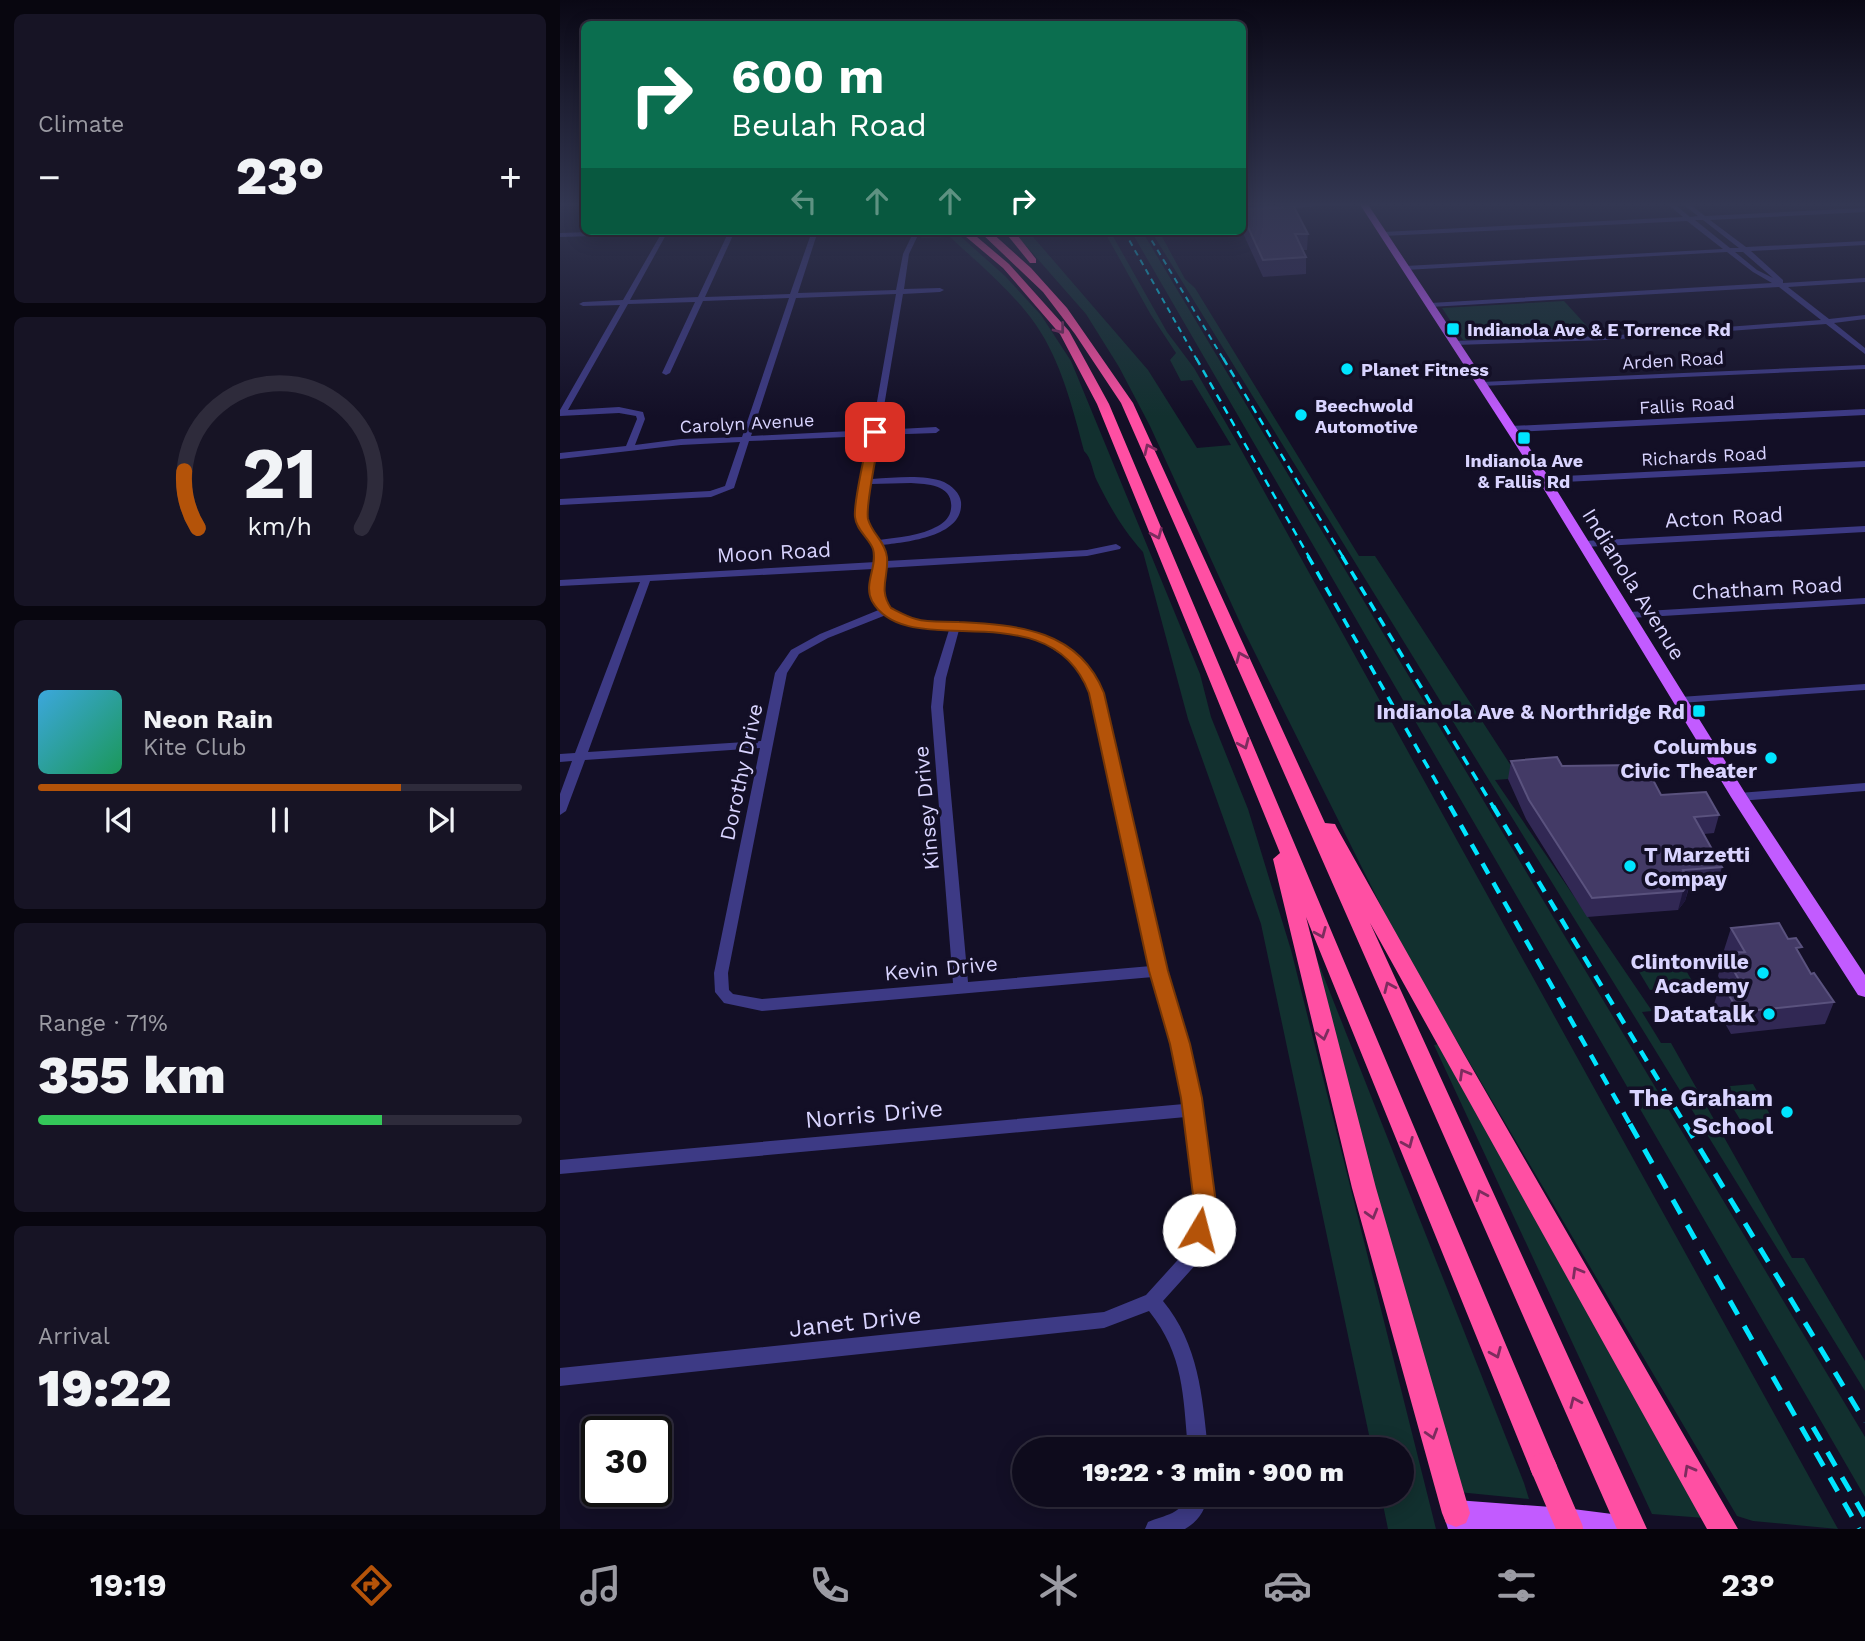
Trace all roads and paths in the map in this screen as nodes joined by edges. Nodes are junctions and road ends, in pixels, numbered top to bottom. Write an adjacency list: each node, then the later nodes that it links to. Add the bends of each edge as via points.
1 (641, 274): 17 (street)
2 (712, 274): 16 (street)
3 (801, 274): 15 (street)
4 (902, 274): 14 (street)
5 (1013, 274): 59 (highway, one-way to 59, via 1065,333 1102,404)
6 (1033, 274): 22 (highway)
7 (1045, 274): 22 (highway, via 1075,315)
8 (1409, 274): 19 (main road, Indianola Avenue)
9 (1761, 274): 12 (street)
10 (1775, 274): 12 (street)
11 (1865, 280): 12 (street)
12 (1782, 285): 19 (street); 21 (street)
13 (940, 290): 14 (street)
14 (899, 292): 15 (street); 32 (street)
15 (794, 296): 16 (street); 33 (street)
16 (700, 300): 17 (street); 26 (street)
17 (626, 302): 18 (street); 29 (street)
18 (583, 304)
19 (1430, 305): 23 (main road, Indianola Avenue)
20 (1865, 317): 21 (street)
21 (1829, 322): 23 (street); 24 (street)
22 (1077, 327): 56 (highway, one-way to 22, via 1127,403)
23 (1455, 343): 27 (main road, Indianola Avenue)
24 (1865, 352)
25 (1865, 367): 27 (street, Arden Road)
26 (666, 373)
27 (1482, 384): 30 (main road, Indianola Avenue)
28 (1865, 412): 30 (street, Fallis Road)
29 (561, 413): 34 (street, via 620,410 640,414)
30 (1511, 429): 37 (main road, Indianola Avenue)
31 (936, 430): 32 (street, Carolyn Avenue)
32 (875, 432): 33 (street, Carolyn Avenue); 38 (street)
33 (747, 439): 34 (street, Carolyn Avenue); 39 (street, via 732,484 723,491)
34 (629, 449): 35 (street, Carolyn Avenue)
35 (560, 456)
36 (1865, 464): 37 (street, Richards Road)
37 (1544, 480): 42 (main road, Indianola Avenue)
38 (866, 482): 41 (street, via 861,517); 41 (street, via 938,484 955,496 958,509 952,523 936,531)
39 (560, 502)
40 (1865, 529): 42 (street, Acton Road)
41 (876, 543): 44 (street)
42 (1584, 544): 49 (main road, Indianola Avenue)
43 (1116, 547): 44 (street, Moon Road, via 1087,553)
44 (880, 565): 45 (street, Moon Road); 48 (street, via 876,591)
45 (646, 578): 46 (street, Moon Road); 54 (street)
46 (560, 583)
47 (1865, 601): 49 (street, Chatham Road)
48 (886, 611): 50 (street, via 915,624); 53 (street, Dorothy Drive, via 795,652 781,673)
49 (1629, 615): 52 (main road, Indianola Avenue)
50 (955, 627): 61 (street, via 1008,629 1042,638 1071,654 1091,680); 63 (street, Kinsey Drive, via 937,707)
51 (1865, 687): 52 (street)
52 (1680, 700): 58 (main road, Indianola Avenue)
53 (767, 744): 54 (street); 64 (street, Dorothy Drive, via 721,973 722,992)
54 (580, 756): 55 (street); 60 (street)
55 (560, 758)
56 (1289, 764): 74 (highway, one-way to 56); 75 (highway, one-way to 56, via 1456,1060 1348,860)
57 (1865, 787): 58 (street)
58 (1739, 797): 62 (main road, Indianola Avenue)
59 (1268, 801): 71 (highway, one-way to 71, via 1334,1078); 73 (highway, one-way to 73, bridge)
60 (560, 811)
61 (1158, 971): 63 (street, Kevin Drive); 65 (street, via 1180,1044)
62 (1864, 986)
63 (961, 987): 64 (street, Kevin Drive, via 762,1005)
64 (729, 999)
65 (1193, 1110): 66 (street, Norris Drive); 67 (street, via 1205,1203 1193,1256)
66 (560, 1167)
67 (1152, 1301): 68 (street, Janet Drive, via 1104,1320); 69 (street, via 1171,1321 1186,1354)
68 (560, 1377)
69 (1196, 1437)
70 (1194, 1507): 72 (street, via 1178,1524)
71 (1459, 1521): 74 (main road, via 1565,1521)
72 (1155, 1529)
73 (1570, 1529)
74 (1630, 1529)
75 (1723, 1529)

